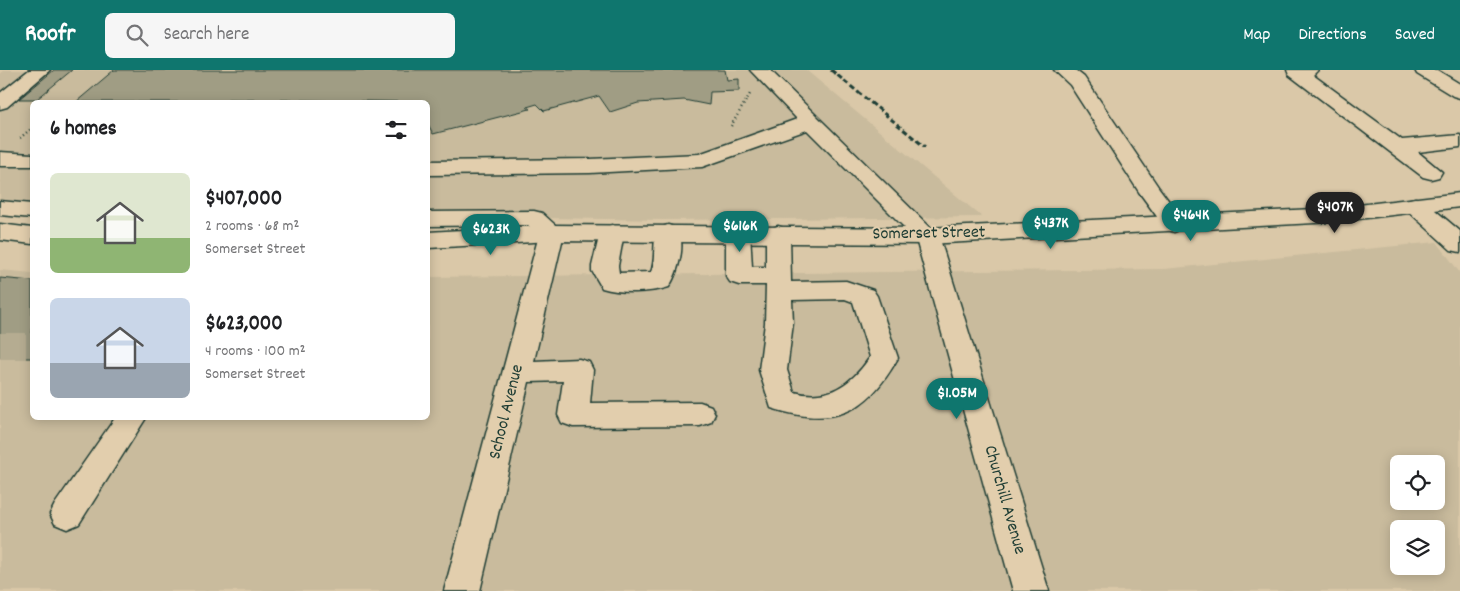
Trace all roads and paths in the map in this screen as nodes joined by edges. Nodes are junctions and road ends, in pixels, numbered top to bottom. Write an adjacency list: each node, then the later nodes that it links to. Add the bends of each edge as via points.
1 (41, 70): 8 (main road)
2 (759, 70): 9 (main road)
3 (1064, 70): 22 (main road, via 1077,81)
4 (1309, 70): 12 (main road, via 1296,71)
5 (1424, 70): 6 (main road)
6 (1460, 92)
7 (750, 94): 10 (path)
8 (0, 103)
9 (812, 121): 15 (main road, via 702,160 590,166); 30 (main road)
10 (730, 126)
11 (1460, 141): 12 (main road)
12 (1398, 147): 16 (main road)
13 (0, 159): 14 (main road)
14 (30, 160)
15 (430, 168)
16 (1431, 172)
17 (1460, 200): 18 (main road, Somerset Street)
18 (1415, 205): 22 (main road, Somerset Street, via 1333,215); 32 (main road)
19 (0, 208): 20 (main road)
20 (30, 211)
21 (430, 218): 26 (main road, via 534,218)
22 (1174, 224): 30 (main road, Somerset Street)
23 (0, 232): 29 (main road)
24 (612, 233): 25 (main road, Somerset Street); 25 (main road, via 605,266 611,282 660,281 667,264); 26 (main road, Somerset Street)
25 (668, 233): 27 (main road, Somerset Street)
26 (552, 234): 31 (main road, Somerset Street); 34 (main road, School Avenue)
27 (738, 234): 28 (main road, Somerset Street); 33 (main road, via 739,276)
28 (778, 234): 30 (main road, Somerset Street); 33 (main road)
29 (30, 236)
30 (927, 236): 39 (main road, Churchill Avenue)
31 (430, 240)
32 (1460, 244)
33 (778, 283): 33 (main road, via 779,323 773,370 782,400 804,406 835,405 869,381 884,358 864,296 846,290)
34 (517, 372): 35 (main road, via 579,370 573,415); 38 (main road, School Avenue)
35 (700, 414)
36 (130, 420): 37 (main road)
37 (67, 514)
38 (462, 591)
39 (1030, 591)

